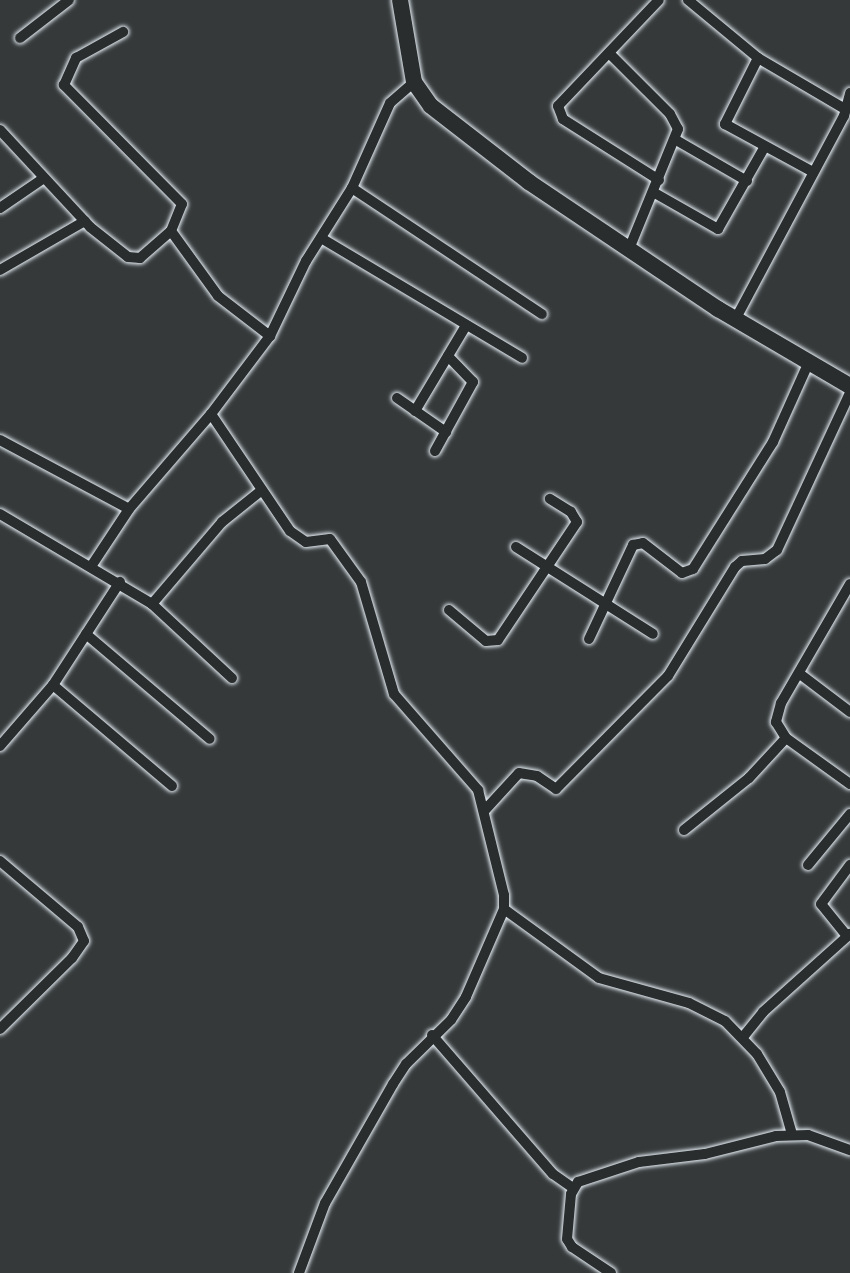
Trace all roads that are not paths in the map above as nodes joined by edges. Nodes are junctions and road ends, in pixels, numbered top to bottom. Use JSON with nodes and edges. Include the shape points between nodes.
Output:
{"nodes":[{"id":1,"x":69,"y":0,"type":"edge"},
{"id":2,"x":81,"y":0,"type":"edge"},
{"id":3,"x":400,"y":0,"type":"edge"},
{"id":4,"x":659,"y":0,"type":"edge"},
{"id":5,"x":688,"y":0,"type":"edge"},
{"id":6,"x":123,"y":32,"type":"dead end"},
{"id":7,"x":20,"y":38,"type":"dead end"},
{"id":8,"x":609,"y":53,"type":"junction"},
{"id":9,"x":758,"y":58,"type":"junction"},
{"id":10,"x":414,"y":82,"type":"junction"},
{"id":11,"x":850,"y":93,"type":"edge"},
{"id":12,"x":845,"y":109,"type":"junction"},
{"id":13,"x":2,"y":136,"type":"edge"},
{"id":14,"x":676,"y":140,"type":"junction"},
{"id":15,"x":764,"y":148,"type":"junction"},
{"id":16,"x":813,"y":172,"type":"junction"},
{"id":17,"x":44,"y":178,"type":"junction"},
{"id":18,"x":659,"y":180,"type":"junction"},
{"id":19,"x":747,"y":181,"type":"junction"},
{"id":20,"x":352,"y":188,"type":"junction"},
{"id":21,"x":653,"y":192,"type":"junction"},
{"id":22,"x":0,"y":208,"type":"edge"},
{"id":23,"x":85,"y":221,"type":"junction"},
{"id":24,"x":171,"y":231,"type":"junction"},
{"id":25,"x":321,"y":238,"type":"junction"},
{"id":26,"x":629,"y":249,"type":"junction"},
{"id":27,"x":0,"y":270,"type":"edge"},
{"id":28,"x":542,"y":314,"type":"dead end"},
{"id":29,"x":734,"y":320,"type":"junction"},
{"id":30,"x":465,"y":327,"type":"junction"},
{"id":31,"x":270,"y":336,"type":"junction"},
{"id":32,"x":448,"y":356,"type":"junction"},
{"id":33,"x":522,"y":358,"type":"dead end"},
{"id":34,"x":809,"y":362,"type":"junction"},
{"id":35,"x":850,"y":386,"type":"edge"},
{"id":36,"x":850,"y":393,"type":"edge"},
{"id":37,"x":397,"y":398,"type":"dead end"},
{"id":38,"x":415,"y":411,"type":"junction"},
{"id":39,"x":211,"y":414,"type":"junction"},
{"id":40,"x":446,"y":432,"type":"junction"},
{"id":41,"x":0,"y":440,"type":"edge"},
{"id":42,"x":435,"y":451,"type":"dead end"},
{"id":43,"x":262,"y":490,"type":"junction"},
{"id":44,"x":550,"y":499,"type":"dead end"},
{"id":45,"x":129,"y":509,"type":"junction"},
{"id":46,"x":0,"y":514,"type":"edge"},
{"id":47,"x":516,"y":547,"type":"dead end"},
{"id":48,"x":92,"y":565,"type":"junction"},
{"id":49,"x":549,"y":567,"type":"junction"},
{"id":50,"x":120,"y":582,"type":"junction"},
{"id":51,"x":850,"y":584,"type":"edge"},
{"id":52,"x":607,"y":601,"type":"junction"},
{"id":53,"x":152,"y":604,"type":"junction"},
{"id":54,"x":449,"y":610,"type":"dead end"},
{"id":55,"x":86,"y":634,"type":"junction"},
{"id":56,"x":653,"y":634,"type":"dead end"},
{"id":57,"x":589,"y":639,"type":"dead end"},
{"id":58,"x":800,"y":674,"type":"junction"},
{"id":59,"x":232,"y":678,"type":"dead end"},
{"id":60,"x":52,"y":685,"type":"junction"},
{"id":61,"x":850,"y":712,"type":"edge"},
{"id":62,"x":786,"y":738,"type":"junction"},
{"id":63,"x":210,"y":739,"type":"dead end"},
{"id":64,"x":0,"y":746,"type":"edge"},
{"id":65,"x":850,"y":785,"type":"edge"},
{"id":66,"x":172,"y":786,"type":"dead end"},
{"id":67,"x":485,"y":810,"type":"junction"},
{"id":68,"x":850,"y":814,"type":"edge"},
{"id":69,"x":684,"y":830,"type":"dead end"},
{"id":70,"x":0,"y":860,"type":"edge"},
{"id":71,"x":808,"y":865,"type":"dead end"},
{"id":72,"x":850,"y":865,"type":"edge"},
{"id":73,"x":504,"y":909,"type":"junction"},
{"id":74,"x":848,"y":935,"type":"edge"},
{"id":75,"x":0,"y":1029,"type":"edge"},
{"id":76,"x":432,"y":1035,"type":"junction"},
{"id":77,"x":743,"y":1037,"type":"junction"},
{"id":78,"x":792,"y":1134,"type":"junction"},
{"id":79,"x":850,"y":1150,"type":"edge"},
{"id":80,"x":573,"y":1188,"type":"junction"},
{"id":81,"x":299,"y":1273,"type":"edge"},
{"id":82,"x":611,"y":1273,"type":"edge"}],
"edges":[{"from":1,"to":2,"type":"street"},
{"from":1,"to":7,"type":"street"},
{"from":3,"to":10,"type":"main road"},
{"from":4,"to":8,"type":"street"},
{"from":5,"to":9,"type":"street"},
{"from":6,"to":24,"type":"street","via":[[76,58],[64,85],[183,204]]},
{"from":8,"to":14,"type":"street","via":[[675,121]]},
{"from":8,"to":18,"type":"street","via":[[562,99],[558,113]]},
{"from":9,"to":12,"type":"street"},
{"from":9,"to":15,"type":"street","via":[[725,124]]},
{"from":10,"to":20,"type":"street","via":[[390,103]]},
{"from":10,"to":26,"type":"main road","via":[[441,114]]},
{"from":11,"to":12,"type":"street"},
{"from":12,"to":16,"type":"street"},
{"from":13,"to":17,"type":"street"},
{"from":14,"to":18,"type":"street"},
{"from":14,"to":19,"type":"street"},
{"from":15,"to":16,"type":"street"},
{"from":15,"to":19,"type":"street"},
{"from":16,"to":29,"type":"street"},
{"from":17,"to":22,"type":"street"},
{"from":17,"to":23,"type":"street"},
{"from":18,"to":21,"type":"street"},
{"from":19,"to":21,"type":"street","via":[[718,229]]},
{"from":20,"to":25,"type":"street"},
{"from":20,"to":28,"type":"street"},
{"from":21,"to":26,"type":"street"},
{"from":23,"to":24,"type":"street","via":[[134,260]]},
{"from":23,"to":27,"type":"street"},
{"from":24,"to":31,"type":"street","via":[[218,296]]},
{"from":25,"to":30,"type":"street"},
{"from":25,"to":31,"type":"street"},
{"from":26,"to":29,"type":"main road"},
{"from":29,"to":34,"type":"main road"},
{"from":30,"to":32,"type":"street"},
{"from":30,"to":33,"type":"street"},
{"from":31,"to":39,"type":"street"},
{"from":32,"to":38,"type":"street"},
{"from":32,"to":40,"type":"street","via":[[473,382]]},
{"from":34,"to":35,"type":"main road"},
{"from":34,"to":52,"type":"street","via":[[773,442],[693,569],[682,573],[637,543]]},
{"from":36,"to":67,"type":"street","via":[[777,550],[765,559],[742,561],[735,567],[668,677],[555,789],[537,776],[519,773]]},
{"from":37,"to":38,"type":"street"},
{"from":38,"to":40,"type":"street"},
{"from":39,"to":43,"type":"street"},
{"from":39,"to":45,"type":"street"},
{"from":40,"to":42,"type":"street"},
{"from":41,"to":45,"type":"street"},
{"from":43,"to":53,"type":"street","via":[[222,522]]},
{"from":43,"to":67,"type":"street","via":[[298,539],[330,539],[337,546],[361,582],[394,694],[464,769]]},
{"from":44,"to":49,"type":"street","via":[[571,512],[577,522]]},
{"from":45,"to":48,"type":"street"},
{"from":46,"to":48,"type":"street"},
{"from":47,"to":49,"type":"street"},
{"from":48,"to":50,"type":"street"},
{"from":49,"to":52,"type":"street"},
{"from":49,"to":54,"type":"street","via":[[504,634],[492,643]]},
{"from":50,"to":53,"type":"street"},
{"from":50,"to":55,"type":"street"},
{"from":51,"to":58,"type":"street"},
{"from":52,"to":56,"type":"street"},
{"from":52,"to":57,"type":"street"},
{"from":53,"to":59,"type":"street"},
{"from":55,"to":60,"type":"street"},
{"from":55,"to":63,"type":"street"},
{"from":58,"to":61,"type":"street"},
{"from":58,"to":62,"type":"street","via":[[776,714],[775,722]]},
{"from":60,"to":64,"type":"street"},
{"from":60,"to":66,"type":"street"},
{"from":62,"to":65,"type":"street"},
{"from":62,"to":69,"type":"street","via":[[749,778]]},
{"from":67,"to":73,"type":"street"},
{"from":68,"to":71,"type":"street"},
{"from":70,"to":75,"type":"street","via":[[78,927],[84,941]]},
{"from":72,"to":74,"type":"street","via":[[821,904]]},
{"from":73,"to":76,"type":"street","via":[[466,997],[451,1020]]},
{"from":73,"to":77,"type":"street","via":[[599,978],[689,1003],[725,1021]]},
{"from":74,"to":77,"type":"street","via":[[763,1012]]},
{"from":76,"to":80,"type":"street","via":[[553,1174]]},
{"from":76,"to":81,"type":"street","via":[[406,1064],[335,1182]]},
{"from":77,"to":78,"type":"street","via":[[780,1092]]},
{"from":78,"to":79,"type":"street","via":[[821,1138]]},
{"from":78,"to":80,"type":"street","via":[[698,1156],[639,1161],[605,1171]]},
{"from":80,"to":82,"type":"street","via":[[569,1243]]}]}
